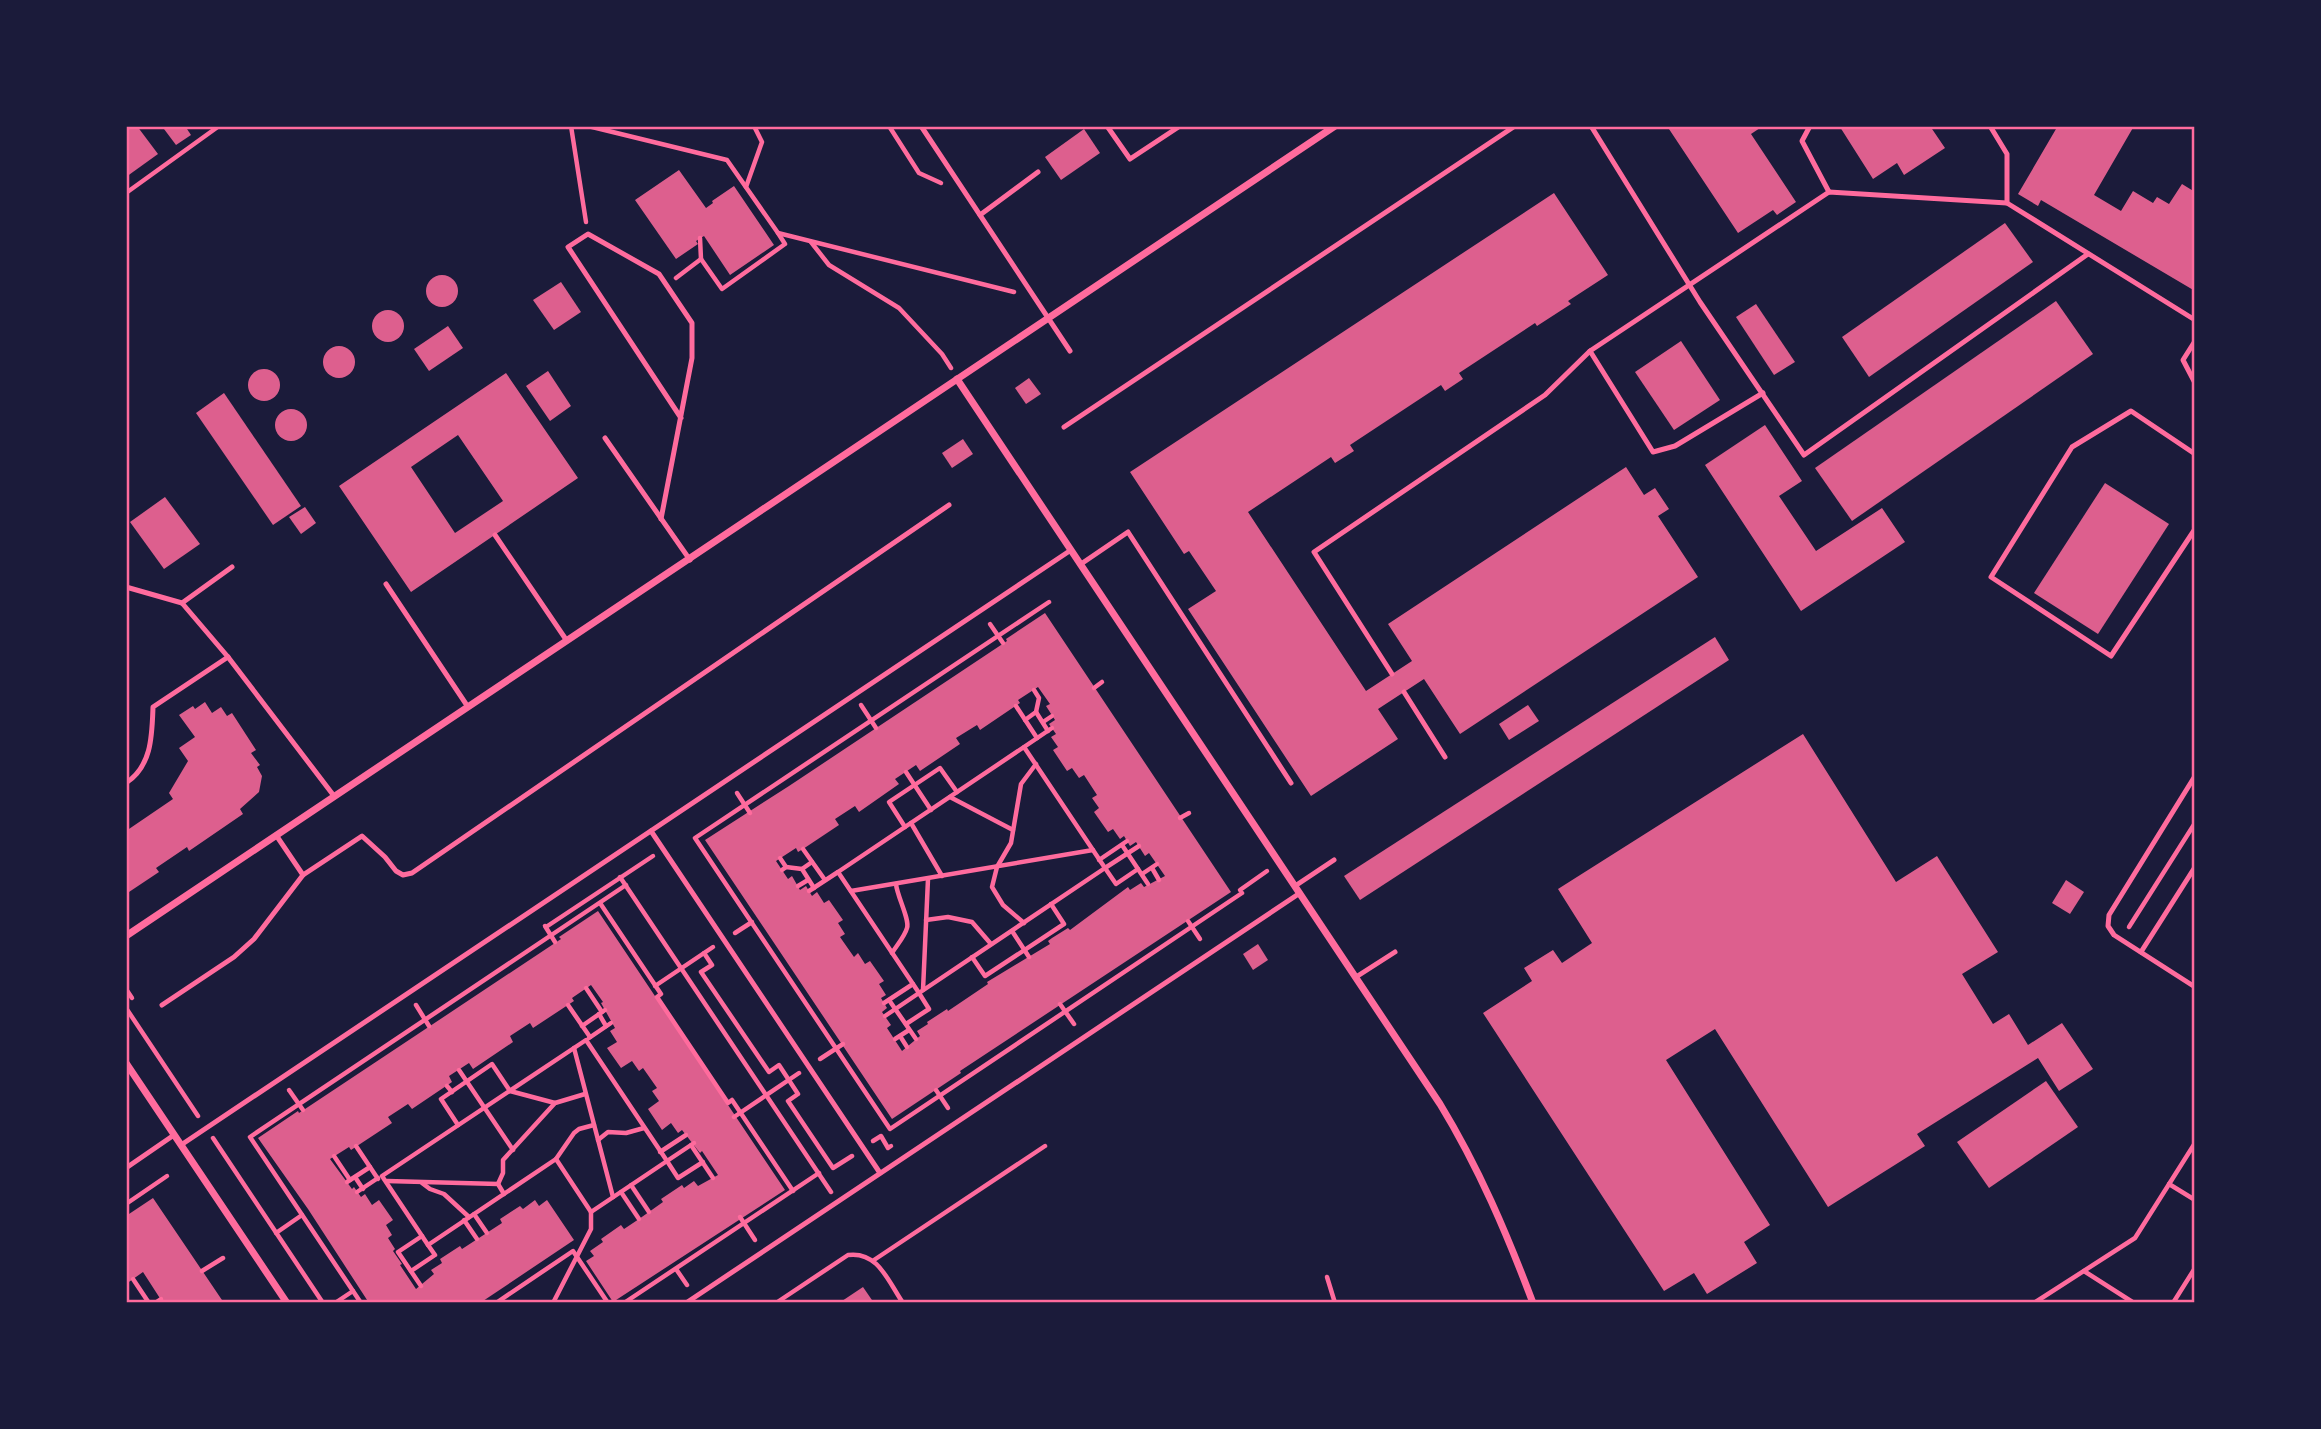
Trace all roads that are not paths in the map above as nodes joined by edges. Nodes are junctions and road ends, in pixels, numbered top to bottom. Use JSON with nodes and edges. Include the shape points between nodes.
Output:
{"nodes":[{"id":1,"x":921,"y":126,"type":"edge"},
{"id":2,"x":1107,"y":126,"type":"edge"},
{"id":3,"x":1180,"y":126,"type":"edge"},
{"id":4,"x":1335,"y":126,"type":"edge"},
{"id":5,"x":1515,"y":126,"type":"edge"},
{"id":6,"x":1591,"y":126,"type":"edge"},
{"id":7,"x":1810,"y":126,"type":"edge"},
{"id":8,"x":1990,"y":126,"type":"edge"},
{"id":9,"x":1038,"y":172,"type":"dead end"},
{"id":10,"x":1829,"y":192,"type":"junction"},
{"id":11,"x":2007,"y":202,"type":"junction"},
{"id":12,"x":980,"y":215,"type":"junction"},
{"id":13,"x":2088,"y":254,"type":"junction"},
{"id":14,"x":1689,"y":284,"type":"junction"},
{"id":15,"x":1049,"y":319,"type":"junction"},
{"id":16,"x":2195,"y":320,"type":"edge"},
{"id":17,"x":2195,"y":341,"type":"edge"},
{"id":18,"x":1070,"y":351,"type":"dead end"},
{"id":19,"x":1590,"y":351,"type":"junction"},
{"id":20,"x":957,"y":379,"type":"junction"},
{"id":21,"x":2195,"y":383,"type":"edge"},
{"id":22,"x":1763,"y":393,"type":"junction"},
{"id":23,"x":681,"y":418,"type":"junction"},
{"id":24,"x":1064,"y":427,"type":"dead end"},
{"id":25,"x":605,"y":438,"type":"dead end"},
{"id":26,"x":2195,"y":454,"type":"edge"},
{"id":27,"x":949,"y":505,"type":"dead end"},
{"id":28,"x":661,"y":519,"type":"junction"},
{"id":29,"x":2195,"y":529,"type":"edge"},
{"id":30,"x":495,"y":535,"type":"dead end"},
{"id":31,"x":1071,"y":550,"type":"junction"},
{"id":32,"x":690,"y":560,"type":"junction"},
{"id":33,"x":1080,"y":564,"type":"junction"},
{"id":34,"x":232,"y":567,"type":"dead end"},
{"id":35,"x":386,"y":584,"type":"dead end"},
{"id":36,"x":126,"y":587,"type":"edge"},
{"id":37,"x":182,"y":603,"type":"junction"},
{"id":38,"x":567,"y":641,"type":"junction"},
{"id":39,"x":228,"y":657,"type":"junction"},
{"id":40,"x":1392,"y":674,"type":"dead end"},
{"id":41,"x":1404,"y":692,"type":"dead end"},
{"id":42,"x":468,"y":708,"type":"junction"},
{"id":43,"x":1445,"y":757,"type":"dead end"},
{"id":44,"x":2195,"y":776,"type":"edge"},
{"id":45,"x":126,"y":783,"type":"edge"},
{"id":46,"x":1291,"y":783,"type":"dead end"},
{"id":47,"x":334,"y":796,"type":"junction"},
{"id":48,"x":650,"y":831,"type":"junction"},
{"id":49,"x":276,"y":835,"type":"junction"},
{"id":50,"x":1334,"y":860,"type":"dead end"},
{"id":51,"x":2195,"y":867,"type":"edge"},
{"id":52,"x":303,"y":875,"type":"junction"},
{"id":53,"x":1298,"y":890,"type":"junction"},
{"id":54,"x":126,"y":936,"type":"edge"},
{"id":55,"x":1395,"y":952,"type":"dead end"},
{"id":56,"x":2141,"y":952,"type":"junction"},
{"id":57,"x":1356,"y":977,"type":"junction"},
{"id":58,"x":2195,"y":987,"type":"edge"},
{"id":59,"x":162,"y":1005,"type":"dead end"},
{"id":60,"x":126,"y":1063,"type":"edge"},
{"id":61,"x":174,"y":1135,"type":"junction"},
{"id":62,"x":181,"y":1145,"type":"junction"},
{"id":63,"x":126,"y":1168,"type":"edge"},
{"id":64,"x":880,"y":1173,"type":"junction"},
{"id":65,"x":287,"y":1303,"type":"edge"},
{"id":66,"x":686,"y":1303,"type":"edge"},
{"id":67,"x":1533,"y":1303,"type":"edge"}],
"edges":[{"from":1,"to":12,"type":"lane"},
{"from":2,"to":3,"type":"lane","via":[[1130,159]]},
{"from":4,"to":15,"type":"street"},
{"from":5,"to":24,"type":"lane"},
{"from":6,"to":14,"type":"lane"},
{"from":7,"to":10,"type":"lane","via":[[1802,141]]},
{"from":8,"to":11,"type":"lane","via":[[2007,154]]},
{"from":9,"to":12,"type":"lane"},
{"from":10,"to":11,"type":"lane"},
{"from":10,"to":14,"type":"lane"},
{"from":11,"to":13,"type":"lane"},
{"from":12,"to":15,"type":"lane"},
{"from":13,"to":16,"type":"lane"},
{"from":13,"to":22,"type":"lane","via":[[1804,455]]},
{"from":14,"to":19,"type":"lane"},
{"from":14,"to":22,"type":"lane"},
{"from":15,"to":18,"type":"lane"},
{"from":15,"to":20,"type":"street"},
{"from":17,"to":21,"type":"lane","via":[[2183,360]]},
{"from":19,"to":22,"type":"lane","via":[[1653,452],[1675,446]]},
{"from":19,"to":40,"type":"lane","via":[[1545,395],[1314,552]]},
{"from":20,"to":31,"type":"street"},
{"from":20,"to":32,"type":"street"},
{"from":23,"to":23,"type":"lane","via":[[692,358],[692,323],[659,274],[588,234],[568,247]]},
{"from":23,"to":28,"type":"lane"},
{"from":25,"to":28,"type":"lane"},
{"from":26,"to":29,"type":"lane","via":[[2131,411],[2119,418],[2072,447],[1991,577],[2111,656]]},
{"from":27,"to":52,"type":"lane","via":[[412,873],[396,871],[362,836]]},
{"from":28,"to":32,"type":"lane"},
{"from":30,"to":38,"type":"lane"},
{"from":31,"to":33,"type":"street"},
{"from":31,"to":48,"type":"lane"},
{"from":32,"to":38,"type":"street"},
{"from":33,"to":46,"type":"lane","via":[[1128,532]]},
{"from":33,"to":53,"type":"street"},
{"from":34,"to":37,"type":"lane"},
{"from":35,"to":42,"type":"lane"},
{"from":36,"to":37,"type":"lane"},
{"from":37,"to":39,"type":"lane"},
{"from":38,"to":42,"type":"street"},
{"from":39,"to":45,"type":"lane","via":[[153,707],[151,751]]},
{"from":39,"to":47,"type":"lane"},
{"from":41,"to":43,"type":"lane"},
{"from":42,"to":47,"type":"street"},
{"from":44,"to":56,"type":"lane","via":[[2109,915],[2108,926],[2114,935]]},
{"from":47,"to":49,"type":"street"},
{"from":48,"to":62,"type":"lane"},
{"from":48,"to":64,"type":"lane"},
{"from":49,"to":52,"type":"lane"},
{"from":49,"to":54,"type":"street"},
{"from":50,"to":53,"type":"lane"},
{"from":51,"to":56,"type":"lane"},
{"from":52,"to":59,"type":"lane","via":[[254,939]]},
{"from":53,"to":57,"type":"street"},
{"from":53,"to":64,"type":"lane"},
{"from":55,"to":57,"type":"lane"},
{"from":56,"to":58,"type":"lane"},
{"from":57,"to":67,"type":"street","via":[[1463,1142],[1506,1230]]},
{"from":60,"to":61,"type":"street"},
{"from":61,"to":62,"type":"street"},
{"from":61,"to":63,"type":"lane"},
{"from":62,"to":65,"type":"street"},
{"from":64,"to":66,"type":"lane"}]}
